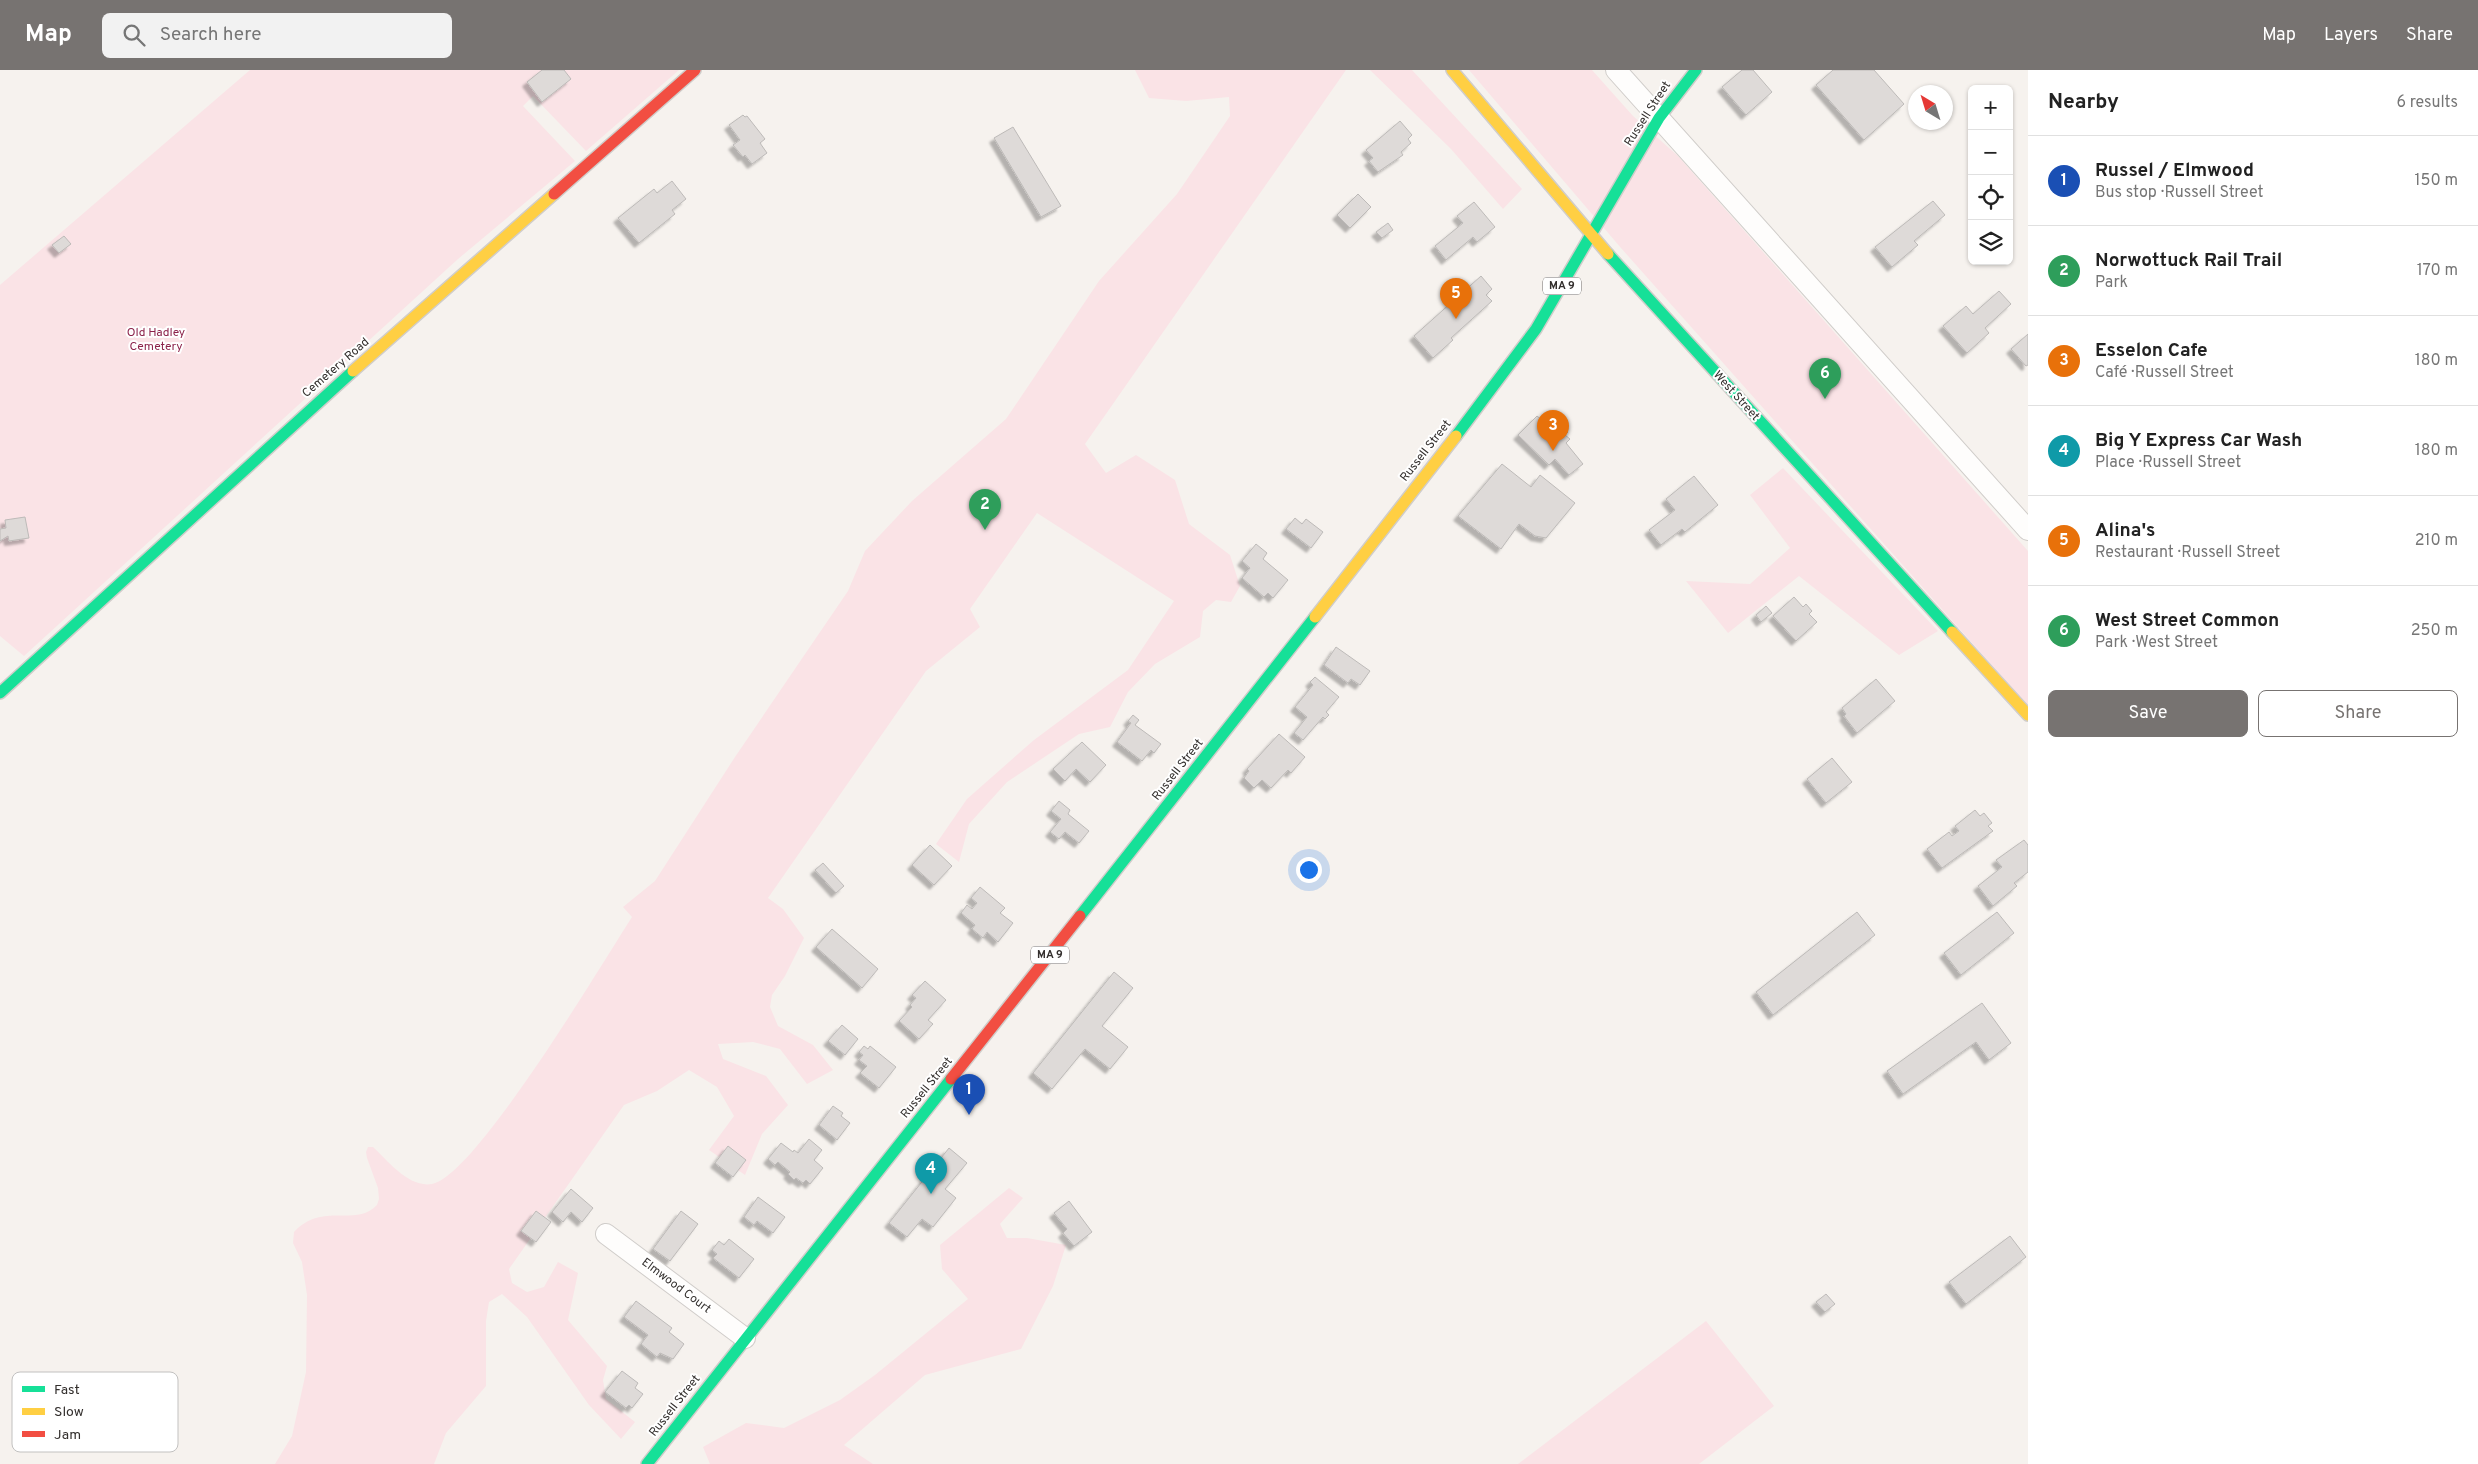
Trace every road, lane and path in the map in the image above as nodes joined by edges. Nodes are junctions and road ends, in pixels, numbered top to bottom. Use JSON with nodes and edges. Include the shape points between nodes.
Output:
{"nodes":[{"id":1,"x":695,"y":70,"type":"edge"},
{"id":2,"x":1452,"y":70,"type":"edge"},
{"id":3,"x":1616,"y":70,"type":"edge"},
{"id":4,"x":1696,"y":70,"type":"edge"},
{"id":5,"x":1659,"y":118,"type":"junction"},
{"id":6,"x":1592,"y":237,"type":"junction"},
{"id":7,"x":2028,"y":530,"type":"edge"},
{"id":8,"x":0,"y":693,"type":"edge"},
{"id":9,"x":2028,"y":715,"type":"edge"},
{"id":10,"x":606,"y":1234,"type":"dead end"},
{"id":11,"x":745,"y":1338,"type":"junction"},
{"id":12,"x":647,"y":1464,"type":"edge"}],
"edges":[{"from":1,"to":8,"type":"main road","name":"Cemetery Road","via":[[294,423]]},
{"from":2,"to":6,"type":"main road","name":"West Street"},
{"from":3,"to":5,"type":"street"},
{"from":4,"to":5,"type":"main road","name":"Russell Street","number":"MA 9"},
{"from":5,"to":6,"type":"main road","name":"Russell Street","number":"MA 9"},
{"from":5,"to":7,"type":"street"},
{"from":6,"to":9,"type":"main road","name":"West Street"},
{"from":6,"to":11,"type":"main road","name":"Russell Street","number":"MA 9","via":[[1536,329],[1450,444],[1052,953]]},
{"from":10,"to":11,"type":"street","name":"Elmwood Court"},
{"from":11,"to":12,"type":"main road","name":"Russell Street","number":"MA 9"}]}
